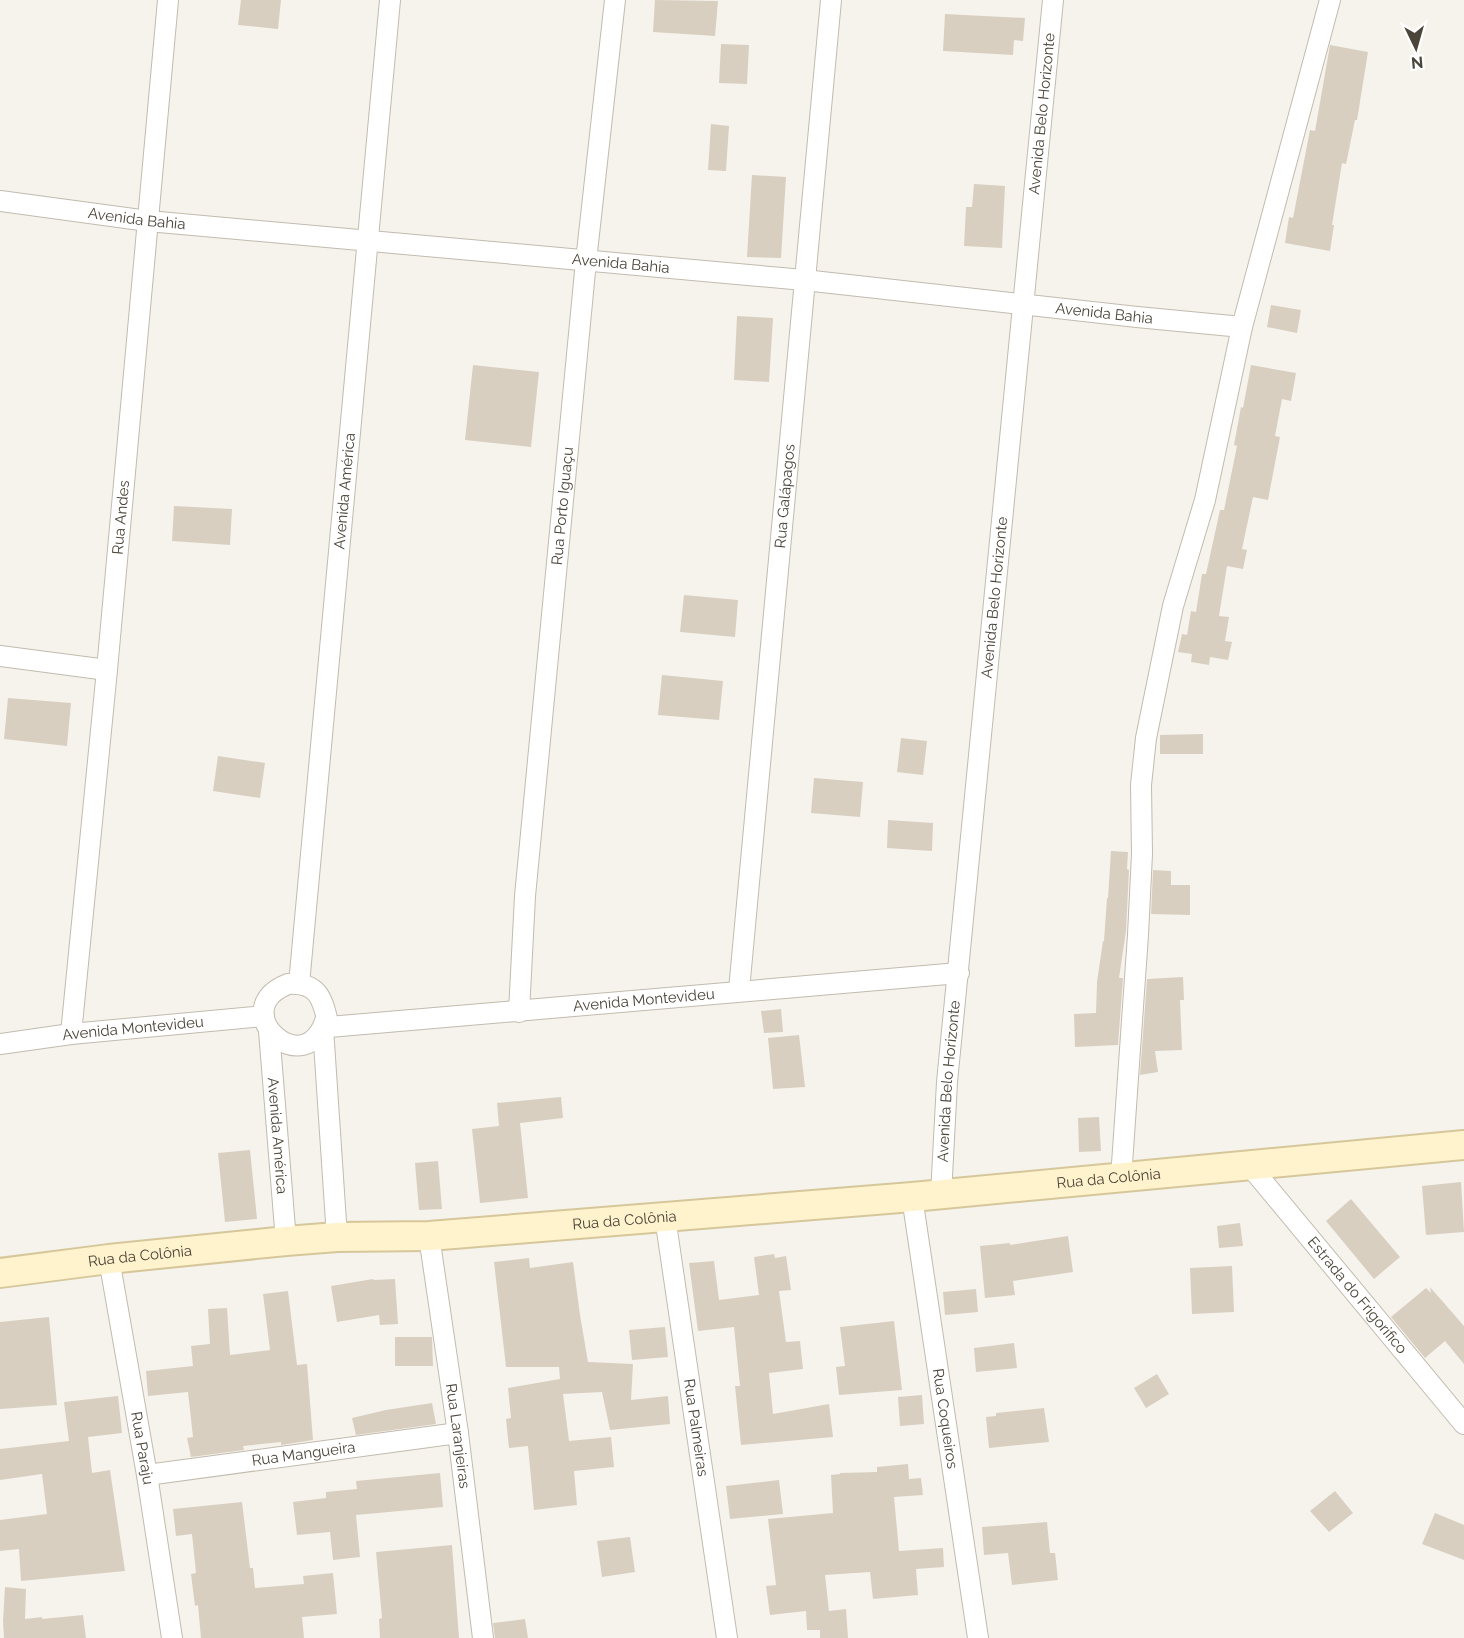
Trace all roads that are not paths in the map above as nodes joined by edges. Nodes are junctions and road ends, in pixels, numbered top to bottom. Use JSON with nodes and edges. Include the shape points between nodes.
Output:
{"nodes":[{"id":1,"x":168,"y":0,"type":"edge"},
{"id":2,"x":390,"y":0,"type":"edge"},
{"id":3,"x":615,"y":0,"type":"edge"},
{"id":4,"x":831,"y":0,"type":"edge"},
{"id":5,"x":1053,"y":0,"type":"edge"},
{"id":6,"x":1330,"y":0,"type":"edge"},
{"id":7,"x":0,"y":201,"type":"edge"},
{"id":8,"x":148,"y":221,"type":"junction"},
{"id":9,"x":367,"y":241,"type":"junction"},
{"id":10,"x":586,"y":261,"type":"junction"},
{"id":11,"x":804,"y":280,"type":"junction"},
{"id":12,"x":1024,"y":304,"type":"junction"},
{"id":13,"x":1242,"y":327,"type":"junction"},
{"id":14,"x":0,"y":656,"type":"edge"},
{"id":15,"x":107,"y":670,"type":"junction"},
{"id":16,"x":959,"y":973,"type":"junction"},
{"id":17,"x":299,"y":984,"type":"junction"},
{"id":18,"x":739,"y":990,"type":"junction"},
{"id":19,"x":519,"y":1012,"type":"junction"},
{"id":20,"x":266,"y":1024,"type":"junction"},
{"id":21,"x":326,"y":1028,"type":"junction"},
{"id":22,"x":70,"y":1034,"type":"junction"},
{"id":23,"x":0,"y":1044,"type":"edge"},
{"id":24,"x":1464,"y":1144,"type":"edge"},
{"id":25,"x":1250,"y":1166,"type":"junction"},
{"id":26,"x":1121,"y":1178,"type":"junction"},
{"id":27,"x":941,"y":1195,"type":"junction"},
{"id":28,"x":912,"y":1197,"type":"junction"},
{"id":29,"x":665,"y":1217,"type":"junction"},
{"id":30,"x":429,"y":1236,"type":"junction"},
{"id":31,"x":337,"y":1237,"type":"junction"},
{"id":32,"x":286,"y":1241,"type":"junction"},
{"id":33,"x":109,"y":1259,"type":"junction"},
{"id":34,"x":0,"y":1273,"type":"edge"},
{"id":35,"x":1464,"y":1424,"type":"edge"},
{"id":36,"x":458,"y":1433,"type":"junction"},
{"id":37,"x":147,"y":1475,"type":"junction"},
{"id":38,"x":172,"y":1638,"type":"edge"},
{"id":39,"x":483,"y":1638,"type":"edge"},
{"id":40,"x":727,"y":1638,"type":"edge"},
{"id":41,"x":978,"y":1638,"type":"edge"}],
"edges":[{"from":1,"to":8,"type":"street","name":"Rua Andes"},
{"from":2,"to":9,"type":"street","name":"Avenida América"},
{"from":3,"to":10,"type":"street","name":"Rua Porto Iguaçu"},
{"from":4,"to":11,"type":"street","name":"Rua Galápagos"},
{"from":5,"to":12,"type":"street","name":"Avenida Belo Horizonte"},
{"from":6,"to":13,"type":"street"},
{"from":7,"to":8,"type":"street","name":"Avenida Bahia"},
{"from":8,"to":9,"type":"street","name":"Avenida Bahia"},
{"from":8,"to":15,"type":"street","name":"Rua Andes"},
{"from":9,"to":10,"type":"street","name":"Avenida Bahia"},
{"from":9,"to":17,"type":"street","name":"Avenida América"},
{"from":10,"to":11,"type":"street","name":"Avenida Bahia"},
{"from":10,"to":19,"type":"street","name":"Rua Porto Iguaçu","via":[[525,896]]},
{"from":11,"to":12,"type":"street","name":"Avenida Bahia"},
{"from":11,"to":18,"type":"street","name":"Rua Galápagos"},
{"from":12,"to":13,"type":"street","name":"Avenida Bahia"},
{"from":12,"to":16,"type":"street","name":"Avenida Belo Horizonte"},
{"from":13,"to":26,"type":"street","via":[[1204,500],[1173,606],[1146,738],[1141,785],[1138,935]]},
{"from":14,"to":15,"type":"street"},
{"from":15,"to":22,"type":"street","name":"Rua Andes"},
{"from":16,"to":18,"type":"street","name":"Avenida Montevideu"},
{"from":16,"to":27,"type":"street","name":"Avenida Belo Horizonte","via":[[947,1082]]},
{"from":17,"to":20,"type":"street","via":[[278,988],[270,996]]},
{"from":17,"to":21,"type":"street","via":[[308,986],[322,999]]},
{"from":18,"to":19,"type":"street","name":"Avenida Montevideu"},
{"from":19,"to":21,"type":"street","name":"Avenida Montevideu"},
{"from":20,"to":21,"type":"street","via":[[276,1039],[297,1045],[308,1043]]},
{"from":20,"to":22,"type":"street","name":"Avenida Montevideu"},
{"from":20,"to":32,"type":"street","name":"Avenida América"},
{"from":21,"to":31,"type":"street"},
{"from":22,"to":23,"type":"street","name":"Avenida Montevideu"},
{"from":24,"to":25,"type":"main road","name":"Rua da Colônia"},
{"from":25,"to":26,"type":"main road","name":"Rua da Colônia"},
{"from":25,"to":35,"type":"street","name":"Estrada do Frigorifico"},
{"from":26,"to":27,"type":"main road","name":"Rua da Colônia"},
{"from":27,"to":28,"type":"main road","name":"Rua da Colônia"},
{"from":28,"to":29,"type":"main road","name":"Rua da Colônia"},
{"from":28,"to":41,"type":"street","name":"Rua Coqueiros"},
{"from":29,"to":30,"type":"main road","name":"Rua da Colônia"},
{"from":29,"to":40,"type":"street","name":"Rua Palmeiras"},
{"from":30,"to":31,"type":"main road","name":"Rua da Colônia"},
{"from":30,"to":36,"type":"street","name":"Rua Laranjeiras"},
{"from":31,"to":32,"type":"main road","name":"Rua da Colônia"},
{"from":32,"to":33,"type":"main road","name":"Rua da Colônia"},
{"from":33,"to":34,"type":"main road","name":"Rua da Colônia"},
{"from":33,"to":37,"type":"street","name":"Rua Paraju"},
{"from":36,"to":37,"type":"street","name":"Rua Mangueira"},
{"from":36,"to":39,"type":"street","name":"Rua Laranjeiras"},
{"from":37,"to":38,"type":"street","name":"Rua Paraju"}]}
